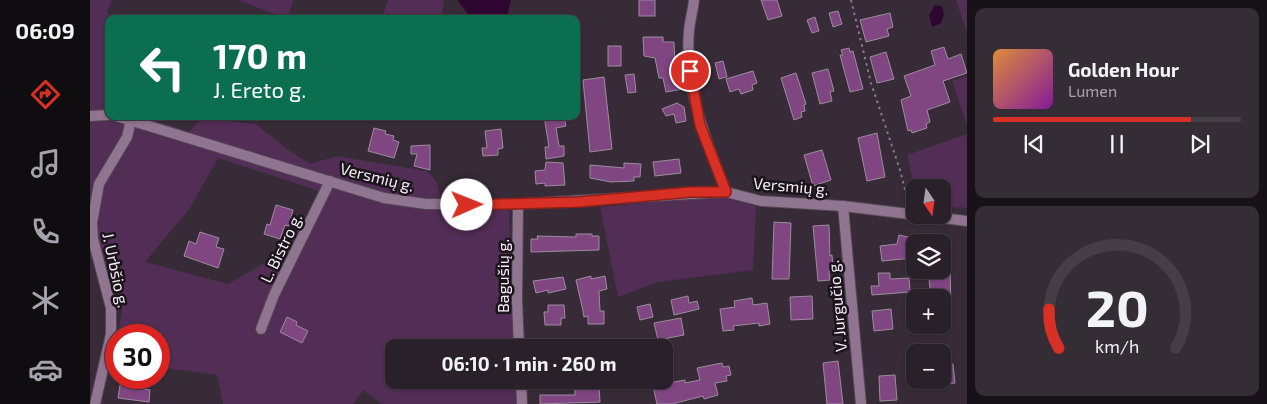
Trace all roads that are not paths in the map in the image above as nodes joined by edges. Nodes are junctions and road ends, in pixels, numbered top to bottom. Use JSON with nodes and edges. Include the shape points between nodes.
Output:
{"nodes":[{"id":1,"x":694,"y":0,"type":"edge"},
{"id":2,"x":105,"y":115,"type":"edge"},
{"id":3,"x":90,"y":116,"type":"edge"},
{"id":4,"x":131,"y":120,"type":"joint"},
{"id":5,"x":330,"y":181,"type":"junction"},
{"id":6,"x":726,"y":192,"type":"junction"},
{"id":7,"x":518,"y":204,"type":"junction"},
{"id":8,"x":844,"y":206,"type":"junction"},
{"id":9,"x":967,"y":221,"type":"edge"},
{"id":10,"x":261,"y":329,"type":"dead end"},
{"id":11,"x":519,"y":339,"type":"edge"},
{"id":12,"x":521,"y":389,"type":"edge"},
{"id":13,"x":95,"y":404,"type":"edge"},
{"id":14,"x":522,"y":404,"type":"edge"},
{"id":15,"x":861,"y":404,"type":"edge"}],
"edges":[{"from":1,"to":6,"type":"street","via":[[688,31],[694,102]]},
{"from":2,"to":3,"type":"street"},
{"from":4,"to":5,"type":"street","name":"Versmių g."},
{"from":4,"to":13,"type":"street","name":"J. Urbšio g.","via":[[128,137],[99,184],[92,223],[111,308],[111,334]]},
{"from":5,"to":7,"type":"street","name":"Versmių g.","via":[[384,198],[426,204]]},
{"from":5,"to":10,"type":"street","name":"L. Bistro g.","via":[[274,295]]},
{"from":6,"to":7,"type":"street","name":"Versmių g."},
{"from":6,"to":8,"type":"street","name":"Versmių g.","via":[[761,201]]},
{"from":7,"to":11,"type":"street","name":"Bagušių g."},
{"from":8,"to":9,"type":"street","name":"Versmių g."},
{"from":8,"to":15,"type":"street","name":"V. Jurgučio g."},
{"from":12,"to":14,"type":"street"}]}
